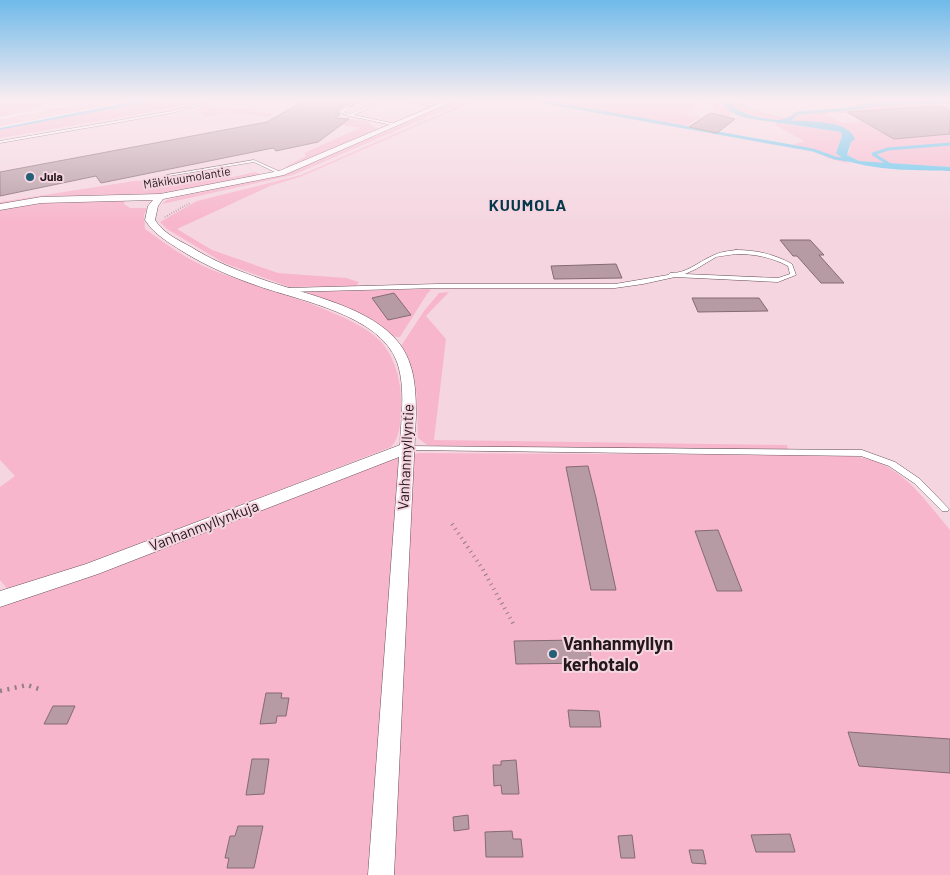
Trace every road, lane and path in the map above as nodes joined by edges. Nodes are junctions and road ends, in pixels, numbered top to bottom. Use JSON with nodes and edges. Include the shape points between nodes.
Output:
{"nodes":[{"id":1,"x":357,"y":141,"type":"edge"},
{"id":2,"x":281,"y":173,"type":"junction"},
{"id":3,"x":169,"y":175,"type":"dead end"},
{"id":4,"x":160,"y":197,"type":"junction"},
{"id":5,"x":192,"y":202,"type":"dead end"},
{"id":6,"x":0,"y":207,"type":"edge"},
{"id":7,"x":152,"y":225,"type":"junction"},
{"id":8,"x":670,"y":275,"type":"junction"},
{"id":9,"x":282,"y":290,"type":"junction"},
{"id":10,"x":407,"y":448,"type":"junction"},
{"id":11,"x":945,"y":509,"type":"dead end"},
{"id":12,"x":452,"y":524,"type":"dead end"},
{"id":13,"x":0,"y":600,"type":"edge"},
{"id":14,"x":514,"y":624,"type":"dead end"},
{"id":15,"x":39,"y":689,"type":"dead end"},
{"id":16,"x":0,"y":691,"type":"edge"},
{"id":17,"x":381,"y":875,"type":"edge"}],
"edges":[{"from":1,"to":2,"type":"street","name":"Mäkikuumolantie"},
{"from":2,"to":3,"type":"lane","via":[[254,161]]},
{"from":2,"to":4,"type":"street","name":"Mäkikuumolantie"},
{"from":4,"to":6,"type":"street","name":"Mäkikuumolantie","via":[[41,200]]},
{"from":4,"to":7,"type":"street","via":[[150,214]]},
{"from":5,"to":7,"type":"path"},
{"from":7,"to":9,"type":"street","name":"Vanhanmyllyntie","via":[[198,256]]},
{"from":8,"to":8,"type":"lane","via":[[690,270],[718,255],[738,253],[773,257],[790,265],[793,275],[778,280]]},
{"from":8,"to":9,"type":"lane","via":[[615,286]]},
{"from":9,"to":10,"type":"street","name":"Vanhanmyllyntie","via":[[357,317],[376,328],[400,352],[408,380]]},
{"from":10,"to":11,"type":"lane","via":[[862,453],[892,464],[917,481]]},
{"from":10,"to":13,"type":"street","name":"Vanhanmyllynkuja","via":[[92,569]]},
{"from":10,"to":17,"type":"street","name":"Vanhanmyllyntie"},
{"from":12,"to":14,"type":"path"},
{"from":15,"to":16,"type":"path","via":[[26,685]]}]}
